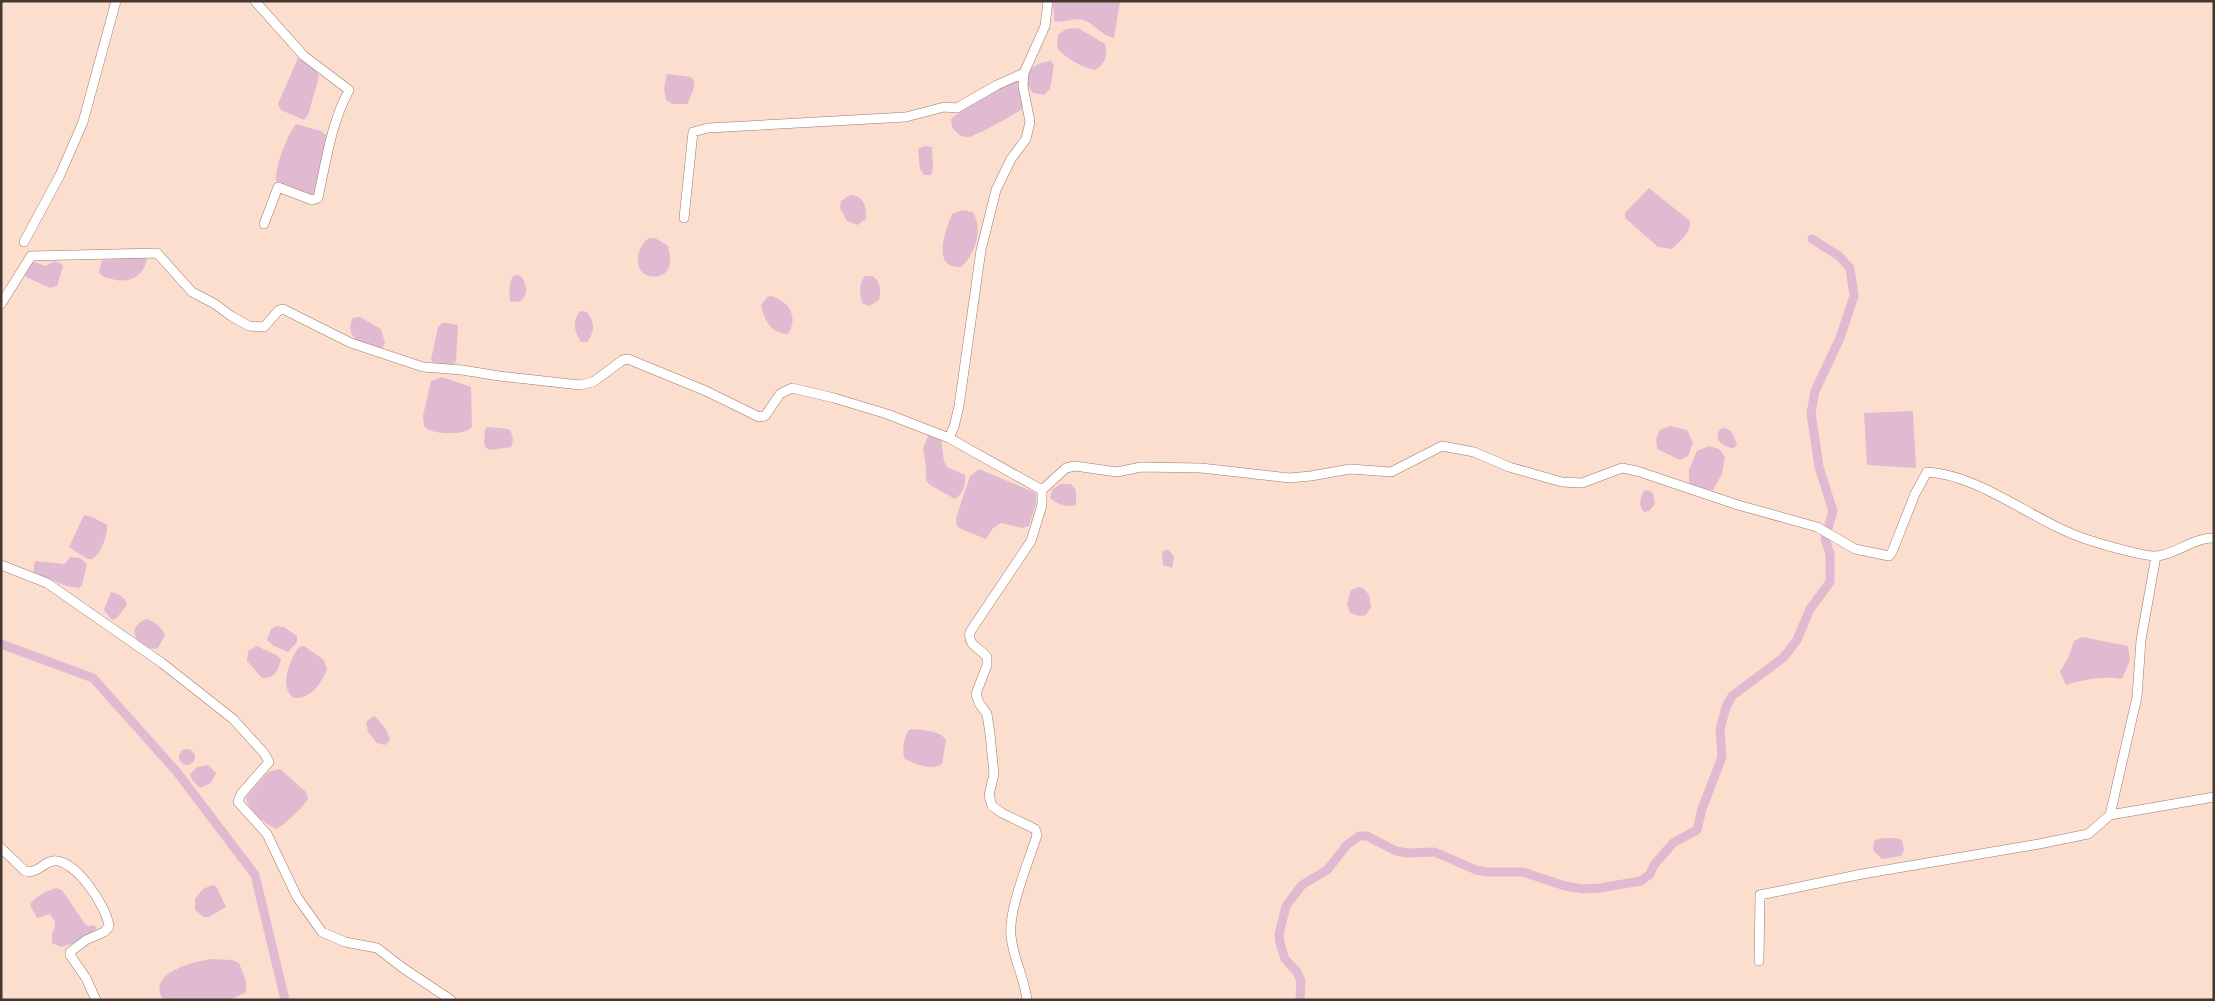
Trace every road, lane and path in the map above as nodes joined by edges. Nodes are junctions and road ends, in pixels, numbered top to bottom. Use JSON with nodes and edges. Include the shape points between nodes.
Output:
{"nodes":[{"id":1,"x":116,"y":1,"type":"edge"},
{"id":2,"x":255,"y":1,"type":"edge"},
{"id":3,"x":1048,"y":1,"type":"edge"},
{"id":4,"x":1024,"y":73,"type":"junction"},
{"id":5,"x":684,"y":218,"type":"dead end"},
{"id":6,"x":264,"y":224,"type":"dead end"},
{"id":7,"x":24,"y":242,"type":"dead end"},
{"id":8,"x":1,"y":304,"type":"edge"},
{"id":9,"x":949,"y":438,"type":"junction"},
{"id":10,"x":1042,"y":490,"type":"junction"},
{"id":11,"x":2214,"y":538,"type":"edge"},
{"id":12,"x":2156,"y":556,"type":"junction"},
{"id":13,"x":1,"y":565,"type":"edge"},
{"id":14,"x":2214,"y":798,"type":"edge"},
{"id":15,"x":2110,"y":815,"type":"junction"},
{"id":16,"x":1,"y":848,"type":"edge"},
{"id":17,"x":1758,"y":961,"type":"dead end"},
{"id":18,"x":96,"y":1000,"type":"edge"},
{"id":19,"x":451,"y":1000,"type":"edge"},
{"id":20,"x":1027,"y":1000,"type":"edge"}],
"edges":[{"from":1,"to":7,"type":"street","via":[[83,122],[60,175]]},
{"from":2,"to":6,"type":"street","via":[[304,56],[349,90],[331,134],[318,198],[312,200],[278,187]]},
{"from":3,"to":4,"type":"street","via":[[1046,26]]},
{"from":4,"to":5,"type":"street","via":[[957,108],[944,107],[906,117],[708,128],[693,132]]},
{"from":4,"to":9,"type":"street","via":[[1023,86],[1030,122],[1026,139],[996,190],[981,250],[959,406]]},
{"from":8,"to":9,"type":"street","via":[[31,256],[156,252],[192,292],[249,326],[264,327],[279,310],[283,310],[351,343],[423,368],[580,385],[593,382],[628,359],[759,417],[765,416],[780,394],[792,388],[887,414]]},
{"from":9,"to":10,"type":"street"},
{"from":10,"to":12,"type":"street","via":[[1066,468],[1075,466],[1117,472],[1174,466],[1289,478],[1350,469],[1391,472],[1442,446],[1474,452],[1509,467],[1562,482],[1582,483],[1622,468],[1637,471],[1817,528],[1855,549],[1889,556],[1927,472],[1943,473],[1979,486],[2042,521],[2092,541]]},
{"from":10,"to":20,"type":"street","via":[[1042,505],[1031,541],[969,637],[987,657],[976,694],[987,714],[990,734],[994,774],[989,796],[992,806],[1035,829],[1037,835],[1012,913],[1010,935],[1024,977]]},
{"from":11,"to":12,"type":"street"},
{"from":12,"to":15,"type":"street","via":[[2141,640],[2137,697]]},
{"from":13,"to":19,"type":"street","via":[[47,583],[162,663],[234,719],[270,762],[241,794],[238,802],[267,834],[297,897],[314,923],[330,937],[377,948]]},
{"from":14,"to":15,"type":"street"},
{"from":15,"to":17,"type":"street","via":[[2088,834],[1760,895]]},
{"from":16,"to":18,"type":"street","via":[[25,871],[37,871],[46,864],[60,862],[75,871],[92,889],[108,917],[109,927],[86,940],[70,955]]}]}
